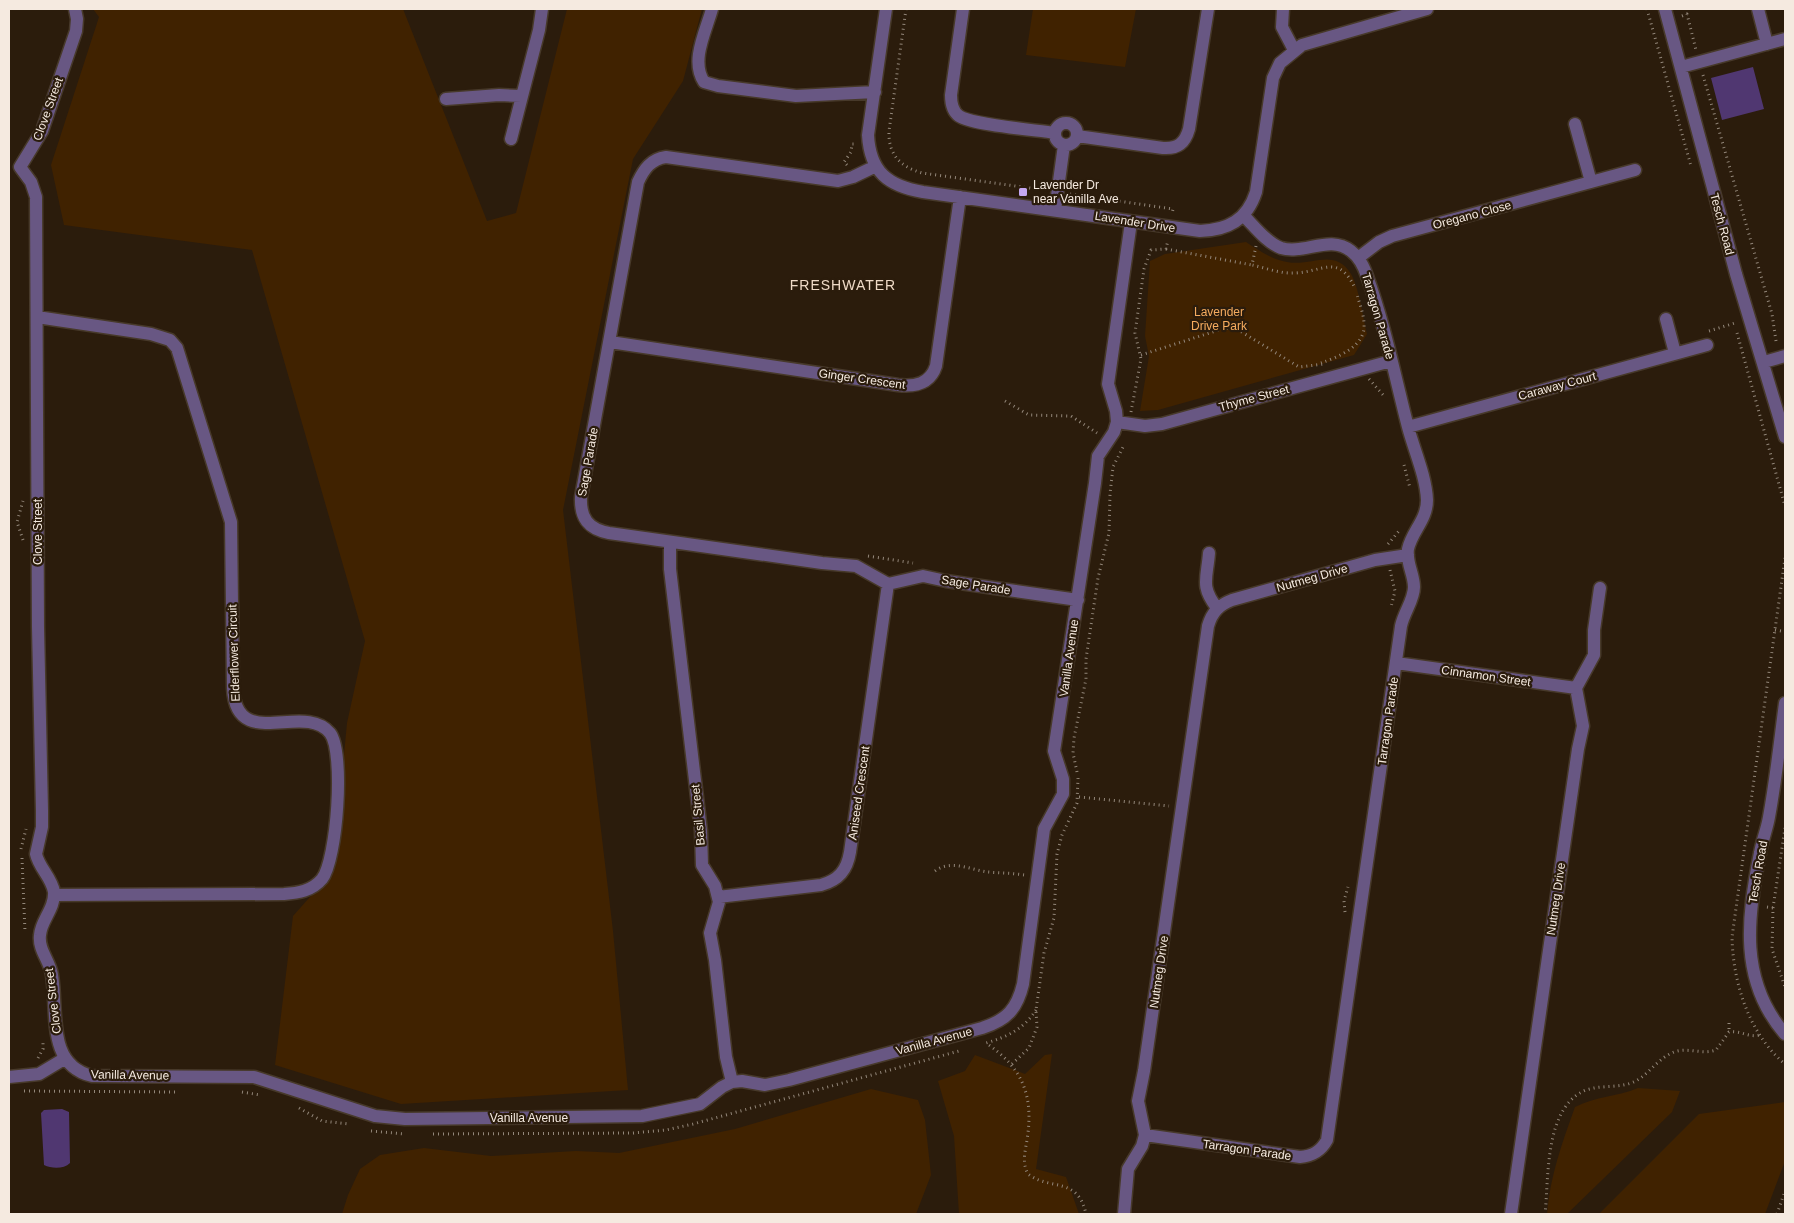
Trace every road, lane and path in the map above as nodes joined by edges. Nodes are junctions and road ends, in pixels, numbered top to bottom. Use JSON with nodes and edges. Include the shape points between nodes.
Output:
{"nodes":[{"id":1,"x":75,"y":9,"type":"edge"},
{"id":2,"x":542,"y":9,"type":"edge"},
{"id":3,"x":712,"y":9,"type":"edge"},
{"id":4,"x":886,"y":9,"type":"edge"},
{"id":5,"x":906,"y":9,"type":"edge"},
{"id":6,"x":963,"y":9,"type":"edge"},
{"id":7,"x":1208,"y":9,"type":"edge"},
{"id":8,"x":1283,"y":9,"type":"edge"},
{"id":9,"x":1427,"y":9,"type":"edge"},
{"id":10,"x":1665,"y":9,"type":"edge"},
{"id":11,"x":1686,"y":9,"type":"edge"},
{"id":12,"x":1758,"y":9,"type":"edge"},
{"id":13,"x":1785,"y":39,"type":"edge"},
{"id":14,"x":1767,"y":44,"type":"junction"},
{"id":15,"x":1294,"y":50,"type":"junction"},
{"id":16,"x":1697,"y":51,"type":"dead end"},
{"id":17,"x":1681,"y":67,"type":"junction"},
{"id":18,"x":1702,"y":72,"type":"dead end"},
{"id":19,"x":875,"y":92,"type":"junction"},
{"id":20,"x":521,"y":96,"type":"junction"},
{"id":21,"x":446,"y":99,"type":"dead end"},
{"id":22,"x":1575,"y":124,"type":"dead end"},
{"id":23,"x":1055,"y":133,"type":"junction"},
{"id":24,"x":1077,"y":136,"type":"junction"},
{"id":25,"x":511,"y":139,"type":"dead end"},
{"id":26,"x":889,"y":142,"type":"junction"},
{"id":27,"x":883,"y":143,"type":"dead end"},
{"id":28,"x":856,"y":144,"type":"dead end"},
{"id":29,"x":1064,"y":145,"type":"junction"},
{"id":30,"x":14,"y":165,"type":"edge"},
{"id":31,"x":848,"y":166,"type":"dead end"},
{"id":32,"x":876,"y":166,"type":"junction"},
{"id":33,"x":1635,"y":170,"type":"dead end"},
{"id":34,"x":1592,"y":182,"type":"junction"},
{"id":35,"x":1048,"y":191,"type":"dead end"},
{"id":36,"x":1069,"y":194,"type":"dead end"},
{"id":37,"x":960,"y":197,"type":"junction"},
{"id":38,"x":1055,"y":210,"type":"junction"},
{"id":39,"x":1172,"y":216,"type":"dead end"},
{"id":40,"x":1244,"y":216,"type":"junction"},
{"id":41,"x":1131,"y":222,"type":"junction"},
{"id":42,"x":1168,"y":239,"type":"dead end"},
{"id":43,"x":1256,"y":245,"type":"dead end"},
{"id":44,"x":1166,"y":249,"type":"junction"},
{"id":45,"x":1358,"y":258,"type":"junction"},
{"id":46,"x":1252,"y":265,"type":"junction"},
{"id":47,"x":37,"y":317,"type":"junction"},
{"id":48,"x":1666,"y":319,"type":"dead end"},
{"id":49,"x":1735,"y":323,"type":"dead end"},
{"id":50,"x":1714,"y":329,"type":"dead end"},
{"id":51,"x":1776,"y":341,"type":"dead end"},
{"id":52,"x":610,"y":342,"type":"junction"},
{"id":53,"x":1707,"y":345,"type":"dead end"},
{"id":54,"x":1675,"y":353,"type":"junction"},
{"id":55,"x":1141,"y":355,"type":"junction"},
{"id":56,"x":1785,"y":356,"type":"edge"},
{"id":57,"x":1391,"y":361,"type":"junction"},
{"id":58,"x":1764,"y":362,"type":"junction"},
{"id":59,"x":1321,"y":364,"type":"junction"},
{"id":60,"x":1331,"y":365,"type":"dead end"},
{"id":61,"x":1368,"y":377,"type":"dead end"},
{"id":62,"x":1005,"y":401,"type":"dead end"},
{"id":63,"x":1387,"y":402,"type":"dead end"},
{"id":64,"x":1131,"y":413,"type":"dead end"},
{"id":65,"x":1117,"y":422,"type":"junction"},
{"id":66,"x":1408,"y":427,"type":"junction"},
{"id":67,"x":1098,"y":434,"type":"dead end"},
{"id":68,"x":1785,"y":437,"type":"edge"},
{"id":69,"x":1126,"y":440,"type":"dead end"},
{"id":70,"x":1402,"y":459,"type":"dead end"},
{"id":71,"x":1410,"y":492,"type":"dead end"},
{"id":72,"x":1403,"y":525,"type":"dead end"},
{"id":73,"x":670,"y":542,"type":"junction"},
{"id":74,"x":1388,"y":544,"type":"dead end"},
{"id":75,"x":1208,"y":553,"type":"dead end"},
{"id":76,"x":1408,"y":555,"type":"junction"},
{"id":77,"x":866,"y":556,"type":"dead end"},
{"id":78,"x":923,"y":564,"type":"dead end"},
{"id":79,"x":1389,"y":567,"type":"dead end"},
{"id":80,"x":888,"y":584,"type":"junction"},
{"id":81,"x":1600,"y":588,"type":"dead end"},
{"id":82,"x":1078,"y":600,"type":"junction"},
{"id":83,"x":1218,"y":608,"type":"junction"},
{"id":84,"x":1390,"y":613,"type":"dead end"},
{"id":85,"x":1775,"y":630,"type":"dead end"},
{"id":86,"x":1781,"y":631,"type":"dead end"},
{"id":87,"x":1396,"y":663,"type":"junction"},
{"id":88,"x":1576,"y":688,"type":"junction"},
{"id":89,"x":1785,"y":703,"type":"edge"},
{"id":90,"x":1078,"y":796,"type":"junction"},
{"id":91,"x":1170,"y":803,"type":"dead end"},
{"id":92,"x":1785,"y":828,"type":"edge"},
{"id":93,"x":935,"y":871,"type":"dead end"},
{"id":94,"x":1027,"y":875,"type":"dead end"},
{"id":95,"x":1351,"y":882,"type":"dead end"},
{"id":96,"x":54,"y":894,"type":"junction"},
{"id":97,"x":718,"y":897,"type":"junction"},
{"id":98,"x":1767,"y":907,"type":"dead end"},
{"id":99,"x":1773,"y":908,"type":"junction"},
{"id":100,"x":1346,"y":918,"type":"dead end"},
{"id":101,"x":1785,"y":987,"type":"edge"},
{"id":102,"x":1036,"y":1010,"type":"junction"},
{"id":103,"x":1728,"y":1023,"type":"dead end"},
{"id":104,"x":1729,"y":1032,"type":"junction"},
{"id":105,"x":1785,"y":1034,"type":"edge"},
{"id":106,"x":1760,"y":1036,"type":"dead end"},
{"id":107,"x":64,"y":1059,"type":"junction"},
{"id":108,"x":1012,"y":1064,"type":"junction"},
{"id":109,"x":9,"y":1077,"type":"edge"},
{"id":110,"x":732,"y":1082,"type":"junction"},
{"id":111,"x":1145,"y":1135,"type":"junction"},
{"id":112,"x":1785,"y":1191,"type":"edge"},
{"id":113,"x":1086,"y":1214,"type":"edge"},
{"id":114,"x":1124,"y":1214,"type":"edge"},
{"id":115,"x":1511,"y":1214,"type":"edge"},
{"id":116,"x":1545,"y":1214,"type":"edge"},
{"id":117,"x":1777,"y":1214,"type":"edge"}],
"edges":[{"from":1,"to":30,"type":"street","name":"Clove Street","via":[[76,31],[42,131]]},
{"from":2,"to":20,"type":"street"},
{"from":3,"to":19,"type":"street","via":[[698,63],[702,78],[709,84],[796,96]]},
{"from":4,"to":19,"type":"street","name":"Lavender Drive"},
{"from":5,"to":26,"type":"path"},
{"from":6,"to":23,"type":"street","via":[[951,95],[956,114],[970,120]]},
{"from":7,"to":24,"type":"street","via":[[1188,129],[1182,144],[1163,148]]},
{"from":8,"to":15,"type":"street","via":[[1282,27]]},
{"from":9,"to":15,"type":"street","via":[[1322,38]]},
{"from":10,"to":17,"type":"street","name":"Tesch Road"},
{"from":11,"to":16,"type":"path","via":[[1684,15]]},
{"from":12,"to":14,"type":"street"},
{"from":13,"to":14,"type":"street"},
{"from":14,"to":17,"type":"street"},
{"from":15,"to":40,"type":"street","via":[[1280,63],[1273,78],[1256,192]]},
{"from":17,"to":58,"type":"street","name":"Tesch Road","via":[[1734,265]]},
{"from":18,"to":51,"type":"path","via":[[1769,305]]},
{"from":19,"to":32,"type":"street","name":"Lavender Drive","via":[[868,135]]},
{"from":20,"to":21,"type":"street"},
{"from":20,"to":25,"type":"street"},
{"from":22,"to":34,"type":"street"},
{"from":23,"to":24,"type":"street","via":[[1061,124],[1068,123],[1074,126]]},
{"from":23,"to":29,"type":"street","via":[[1056,140]]},
{"from":24,"to":29,"type":"street","via":[[1074,142]]},
{"from":26,"to":27,"type":"path"},
{"from":26,"to":35,"type":"path","via":[[895,158],[915,171]]},
{"from":28,"to":31,"type":"path","via":[[852,144],[844,162]]},
{"from":29,"to":38,"type":"street"},
{"from":30,"to":47,"type":"street","name":"Clove Street","via":[[31,182],[36,197]]},
{"from":32,"to":37,"type":"street","name":"Lavender Drive","via":[[885,178],[899,187]]},
{"from":32,"to":52,"type":"street","name":"Sage Parade","via":[[853,178],[838,181],[672,158],[661,158],[651,163],[638,182]]},
{"from":33,"to":34,"type":"street","name":"Oregano Close"},
{"from":34,"to":45,"type":"street","name":"Oregano Close","via":[[1392,236]]},
{"from":36,"to":39,"type":"path","via":[[1173,209]]},
{"from":37,"to":38,"type":"street","name":"Lavender Drive"},
{"from":37,"to":52,"type":"street","name":"Ginger Crescent","via":[[936,366],[932,376],[917,386]]},
{"from":38,"to":41,"type":"street","name":"Lavender Drive"},
{"from":40,"to":41,"type":"street","name":"Lavender Drive","via":[[1230,226],[1206,231]]},
{"from":40,"to":45,"type":"street","name":"Tarragon Parade","via":[[1280,247],[1297,250],[1337,245],[1345,247]]},
{"from":41,"to":65,"type":"street","via":[[1108,384]]},
{"from":42,"to":44,"type":"path"},
{"from":43,"to":46,"type":"path"},
{"from":44,"to":46,"type":"path"},
{"from":44,"to":55,"type":"path","via":[[1154,248],[1146,257],[1135,334]]},
{"from":45,"to":57,"type":"street","name":"Tarragon Parade","via":[[1371,288]]},
{"from":46,"to":59,"type":"path","via":[[1294,273],[1324,266],[1336,267],[1349,276],[1358,289],[1363,331],[1348,352]]},
{"from":47,"to":96,"type":"street","name":"Clove Street","via":[[42,827],[36,854]]},
{"from":47,"to":96,"type":"street","name":"Elderflower Circuit","via":[[151,334],[170,340],[177,348],[231,522],[235,706],[252,721],[310,722],[323,727],[335,743],[337,764],[337,822],[332,851],[324,875],[310,889],[284,894]]},
{"from":48,"to":54,"type":"street"},
{"from":49,"to":50,"type":"path"},
{"from":52,"to":73,"type":"street","name":"Sage Parade","via":[[581,497],[582,512],[589,526],[601,532]]},
{"from":53,"to":54,"type":"street","name":"Caraway Court"},
{"from":54,"to":66,"type":"street","name":"Caraway Court"},
{"from":55,"to":59,"type":"path","via":[[1224,328],[1240,332],[1299,367]]},
{"from":55,"to":64,"type":"path"},
{"from":56,"to":58,"type":"street"},
{"from":57,"to":65,"type":"street","name":"Thyme Street","via":[[1162,424],[1145,426]]},
{"from":57,"to":66,"type":"street","name":"Tarragon Parade"},
{"from":58,"to":68,"type":"street","name":"Tesch Road"},
{"from":59,"to":60,"type":"path"},
{"from":61,"to":63,"type":"path","via":[[1382,391]]},
{"from":62,"to":67,"type":"path","via":[[1029,415],[1072,416]]},
{"from":65,"to":82,"type":"street","name":"Vanilla Avenue","via":[[1096,461]]},
{"from":66,"to":76,"type":"street","name":"Tarragon Parade","via":[[1427,502]]},
{"from":69,"to":90,"type":"path","via":[[1114,467],[1109,533],[1098,578],[1086,679],[1074,738]]},
{"from":70,"to":71,"type":"path"},
{"from":72,"to":74,"type":"path"},
{"from":73,"to":80,"type":"street","name":"Sage Parade","via":[[856,566]]},
{"from":73,"to":97,"type":"street","name":"Basil Street","via":[[670,569],[701,831],[701,859]]},
{"from":75,"to":83,"type":"street","via":[[1205,585],[1207,594]]},
{"from":76,"to":83,"type":"street","name":"Nutmeg Drive","via":[[1375,560],[1232,600]]},
{"from":76,"to":87,"type":"street","name":"Tarragon Parade","via":[[1414,588],[1403,618]]},
{"from":77,"to":78,"type":"path"},
{"from":79,"to":84,"type":"path","via":[[1395,591]]},
{"from":80,"to":82,"type":"street","name":"Sage Parade","via":[[927,576]]},
{"from":80,"to":97,"type":"street","name":"Aniseed Crescent","via":[[847,867],[838,878],[821,885]]},
{"from":81,"to":88,"type":"street","via":[[1594,655]]},
{"from":82,"to":110,"type":"street","name":"Vanilla Avenue","via":[[1054,751],[1063,794],[1044,829],[1023,984],[1015,1008],[988,1026],[789,1080],[765,1085]]},
{"from":83,"to":111,"type":"street","name":"Nutmeg Drive","via":[[1208,626],[1138,1101]]},
{"from":85,"to":86,"type":"path"},
{"from":87,"to":88,"type":"street","name":"Cinnamon Street"},
{"from":87,"to":111,"type":"street","name":"Tarragon Parade","via":[[1325,1143],[1315,1153],[1300,1157]]},
{"from":88,"to":115,"type":"street","name":"Nutmeg Drive","via":[[1583,726]]},
{"from":89,"to":105,"type":"street","name":"Tesch Road","via":[[1748,941],[1750,962],[1760,993]]},
{"from":90,"to":91,"type":"path","via":[[1169,807]]},
{"from":90,"to":102,"type":"path","via":[[1059,843],[1054,918],[1044,953]]},
{"from":92,"to":99,"type":"path"},
{"from":93,"to":94,"type":"path","via":[[942,866],[955,866]]},
{"from":95,"to":100,"type":"path","via":[[1344,901]]},
{"from":96,"to":107,"type":"street","name":"Clove Street","via":[[51,910],[41,930],[40,944],[52,972],[58,1044]]},
{"from":97,"to":110,"type":"street","via":[[710,933]]},
{"from":98,"to":99,"type":"path"},
{"from":99,"to":101,"type":"path","via":[[1772,950]]},
{"from":102,"to":108,"type":"path","via":[[1035,1035],[1029,1048]]},
{"from":102,"to":108,"type":"path","via":[[1019,1029],[986,1043]]},
{"from":103,"to":104,"type":"path"},
{"from":104,"to":106,"type":"path"},
{"from":104,"to":116,"type":"path","via":[[1716,1050],[1674,1052],[1656,1062],[1642,1078],[1632,1083],[1592,1088],[1575,1096],[1561,1112],[1554,1138],[1546,1176]]},
{"from":107,"to":109,"type":"street","via":[[39,1074]]},
{"from":107,"to":110,"type":"street","name":"Vanilla Avenue","via":[[77,1070],[92,1076],[254,1077],[375,1116],[397,1118],[642,1116],[706,1101]]},
{"from":108,"to":113,"type":"path","via":[[1029,1100],[1026,1170],[1032,1177],[1070,1189],[1080,1198]]},
{"from":111,"to":114,"type":"street","via":[[1128,1169]]},
{"from":112,"to":117,"type":"path"}]}
